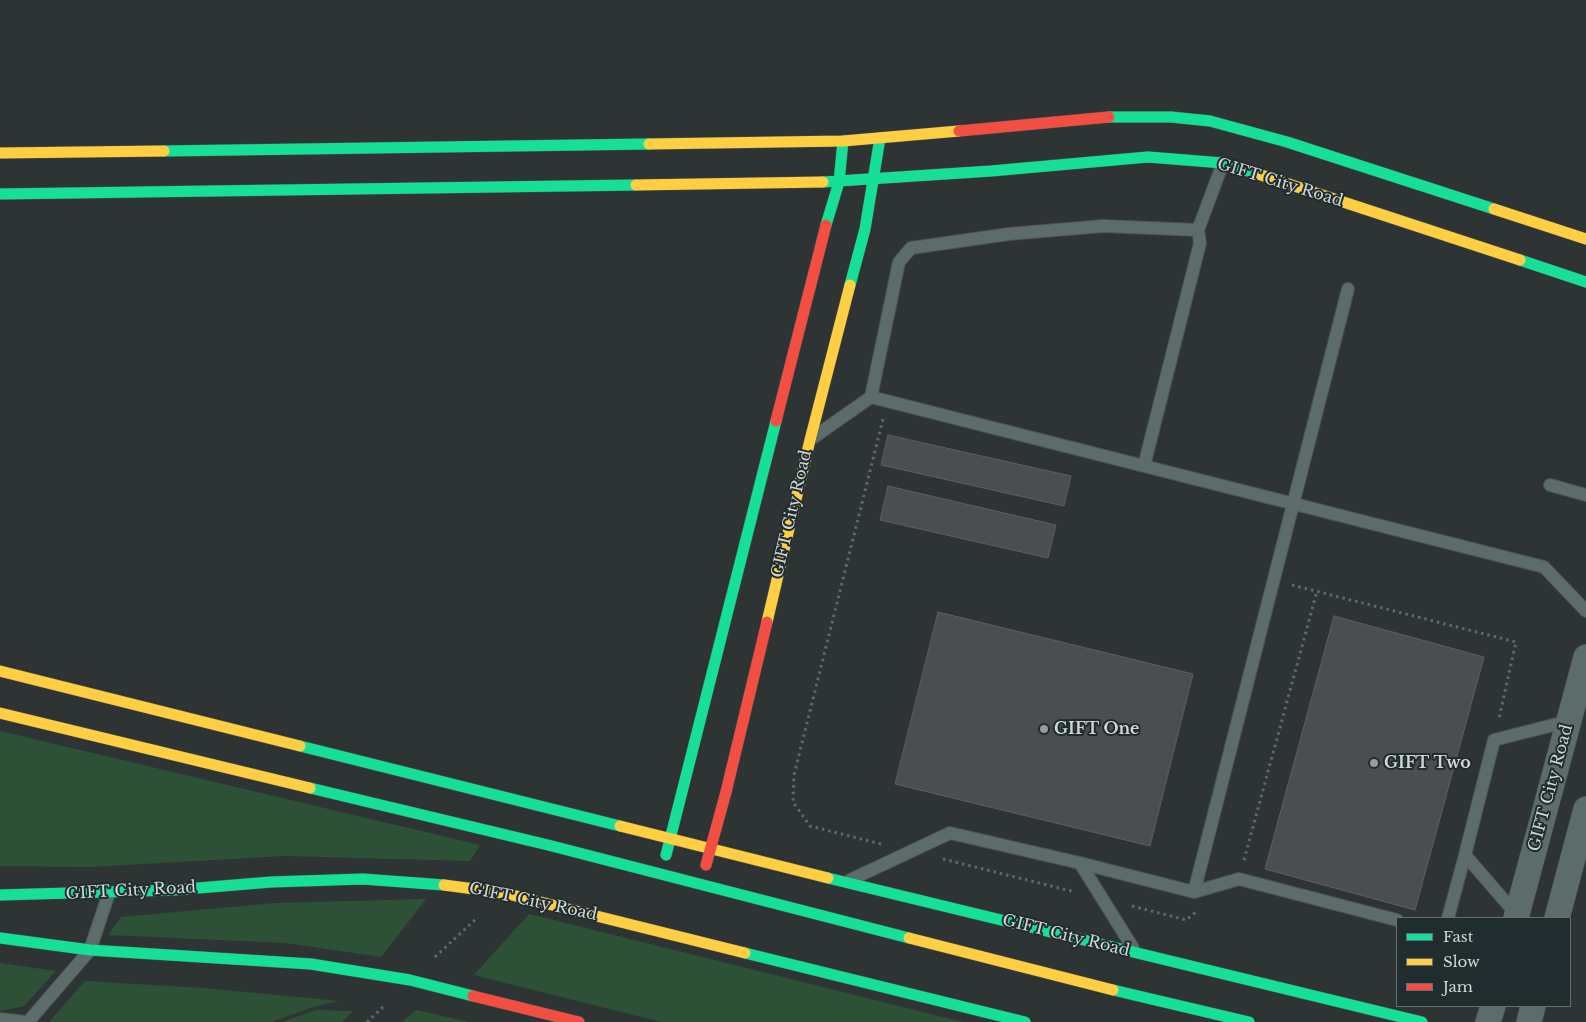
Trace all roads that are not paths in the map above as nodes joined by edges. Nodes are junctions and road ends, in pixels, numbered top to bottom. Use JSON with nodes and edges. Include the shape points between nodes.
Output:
{"nodes":[{"id":1,"x":880,"y":138,"type":"junction"},
{"id":2,"x":843,"y":141,"type":"junction"},
{"id":3,"x":0,"y":154,"type":"edge"},
{"id":4,"x":1223,"y":164,"type":"junction"},
{"id":5,"x":873,"y":180,"type":"junction"},
{"id":6,"x":839,"y":182,"type":"junction"},
{"id":7,"x":0,"y":194,"type":"edge"},
{"id":8,"x":1198,"y":230,"type":"junction"},
{"id":9,"x":1586,"y":239,"type":"edge"},
{"id":10,"x":1586,"y":282,"type":"edge"},
{"id":11,"x":1348,"y":289,"type":"dead end"},
{"id":12,"x":871,"y":397,"type":"junction"},
{"id":13,"x":810,"y":440,"type":"junction"},
{"id":14,"x":1144,"y":466,"type":"junction"},
{"id":15,"x":1550,"y":485,"type":"dead end"},
{"id":16,"x":1586,"y":495,"type":"edge"},
{"id":17,"x":1293,"y":504,"type":"junction"},
{"id":18,"x":1586,"y":611,"type":"edge"},
{"id":19,"x":1586,"y":657,"type":"edge"},
{"id":20,"x":0,"y":671,"type":"edge"},
{"id":21,"x":0,"y":713,"type":"edge"},
{"id":22,"x":1569,"y":721,"type":"junction"},
{"id":23,"x":1586,"y":809,"type":"edge"},
{"id":24,"x":670,"y":837,"type":"junction"},
{"id":25,"x":711,"y":847,"type":"junction"},
{"id":26,"x":1465,"y":855,"type":"junction"},
{"id":27,"x":1080,"y":863,"type":"junction"},
{"id":28,"x":660,"y":873,"type":"junction"},
{"id":29,"x":845,"y":882,"type":"junction"},
{"id":30,"x":700,"y":883,"type":"junction"},
{"id":31,"x":1194,"y":892,"type":"junction"},
{"id":32,"x":108,"y":893,"type":"junction"},
{"id":33,"x":0,"y":895,"type":"edge"},
{"id":34,"x":1448,"y":917,"type":"edge"},
{"id":35,"x":1517,"y":917,"type":"edge"},
{"id":36,"x":1557,"y":917,"type":"edge"},
{"id":37,"x":1396,"y":920,"type":"edge"},
{"id":38,"x":0,"y":938,"type":"edge"},
{"id":39,"x":90,"y":950,"type":"junction"},
{"id":40,"x":1136,"y":953,"type":"junction"},
{"id":41,"x":1493,"y":1007,"type":"edge"},
{"id":42,"x":1534,"y":1007,"type":"edge"},
{"id":43,"x":0,"y":1019,"type":"edge"},
{"id":44,"x":26,"y":1022,"type":"edge"},
{"id":45,"x":579,"y":1022,"type":"edge"},
{"id":46,"x":1025,"y":1022,"type":"edge"},
{"id":47,"x":1249,"y":1022,"type":"edge"},
{"id":48,"x":1422,"y":1022,"type":"edge"},
{"id":49,"x":1488,"y":1022,"type":"edge"},
{"id":50,"x":1529,"y":1022,"type":"edge"}],
"edges":[{"from":1,"to":2,"type":"street"},
{"from":1,"to":5,"type":"street","name":"GIFT City Road"},
{"from":1,"to":9,"type":"street","via":[[1110,117],[1171,116],[1210,122],[1287,142]]},
{"from":2,"to":3,"type":"street"},
{"from":2,"to":6,"type":"street"},
{"from":4,"to":5,"type":"street","name":"GIFT City Road","via":[[1148,157]]},
{"from":4,"to":8,"type":"lane"},
{"from":4,"to":10,"type":"street","name":"GIFT City Road"},
{"from":5,"to":6,"type":"street","name":"GIFT City Road"},
{"from":5,"to":13,"type":"street","name":"GIFT City Road","via":[[866,229]]},
{"from":6,"to":7,"type":"street","name":"GIFT City Road"},
{"from":6,"to":24,"type":"street"},
{"from":8,"to":12,"type":"lane","via":[[1103,226],[1009,234],[911,248],[899,262]]},
{"from":8,"to":14,"type":"lane","via":[[1200,243]]},
{"from":11,"to":17,"type":"lane"},
{"from":12,"to":13,"type":"lane"},
{"from":12,"to":14,"type":"lane"},
{"from":13,"to":25,"type":"street","name":"GIFT City Road"},
{"from":14,"to":17,"type":"lane"},
{"from":15,"to":16,"type":"lane"},
{"from":17,"to":18,"type":"lane","via":[[1544,567]]},
{"from":17,"to":31,"type":"lane"},
{"from":19,"to":22,"type":"street","name":"GIFT City Road"},
{"from":20,"to":24,"type":"street","name":"GIFT City Road"},
{"from":21,"to":28,"type":"street"},
{"from":22,"to":26,"type":"lane","via":[[1494,740]]},
{"from":22,"to":35,"type":"street","name":"GIFT City Road"},
{"from":23,"to":36,"type":"street"},
{"from":24,"to":25,"type":"street","name":"GIFT City Road"},
{"from":24,"to":28,"type":"street"},
{"from":25,"to":29,"type":"street","name":"GIFT City Road"},
{"from":25,"to":30,"type":"street","name":"GIFT City Road"},
{"from":26,"to":34,"type":"lane"},
{"from":26,"to":35,"type":"lane"},
{"from":27,"to":29,"type":"lane","via":[[950,833]]},
{"from":27,"to":31,"type":"lane"},
{"from":27,"to":40,"type":"lane"},
{"from":28,"to":30,"type":"street"},
{"from":29,"to":40,"type":"street","name":"GIFT City Road"},
{"from":30,"to":47,"type":"street","via":[[1060,977]]},
{"from":31,"to":37,"type":"lane","via":[[1239,879]]},
{"from":32,"to":33,"type":"street","name":"GIFT City Road"},
{"from":32,"to":39,"type":"lane"},
{"from":32,"to":46,"type":"street","name":"GIFT City Road","via":[[363,879],[504,893]]},
{"from":38,"to":39,"type":"street"},
{"from":39,"to":44,"type":"lane"},
{"from":39,"to":45,"type":"street","via":[[311,964],[410,980]]},
{"from":40,"to":48,"type":"street","name":"GIFT City Road"},
{"from":41,"to":49,"type":"street"},
{"from":42,"to":50,"type":"street"},
{"from":43,"to":44,"type":"lane"}]}
